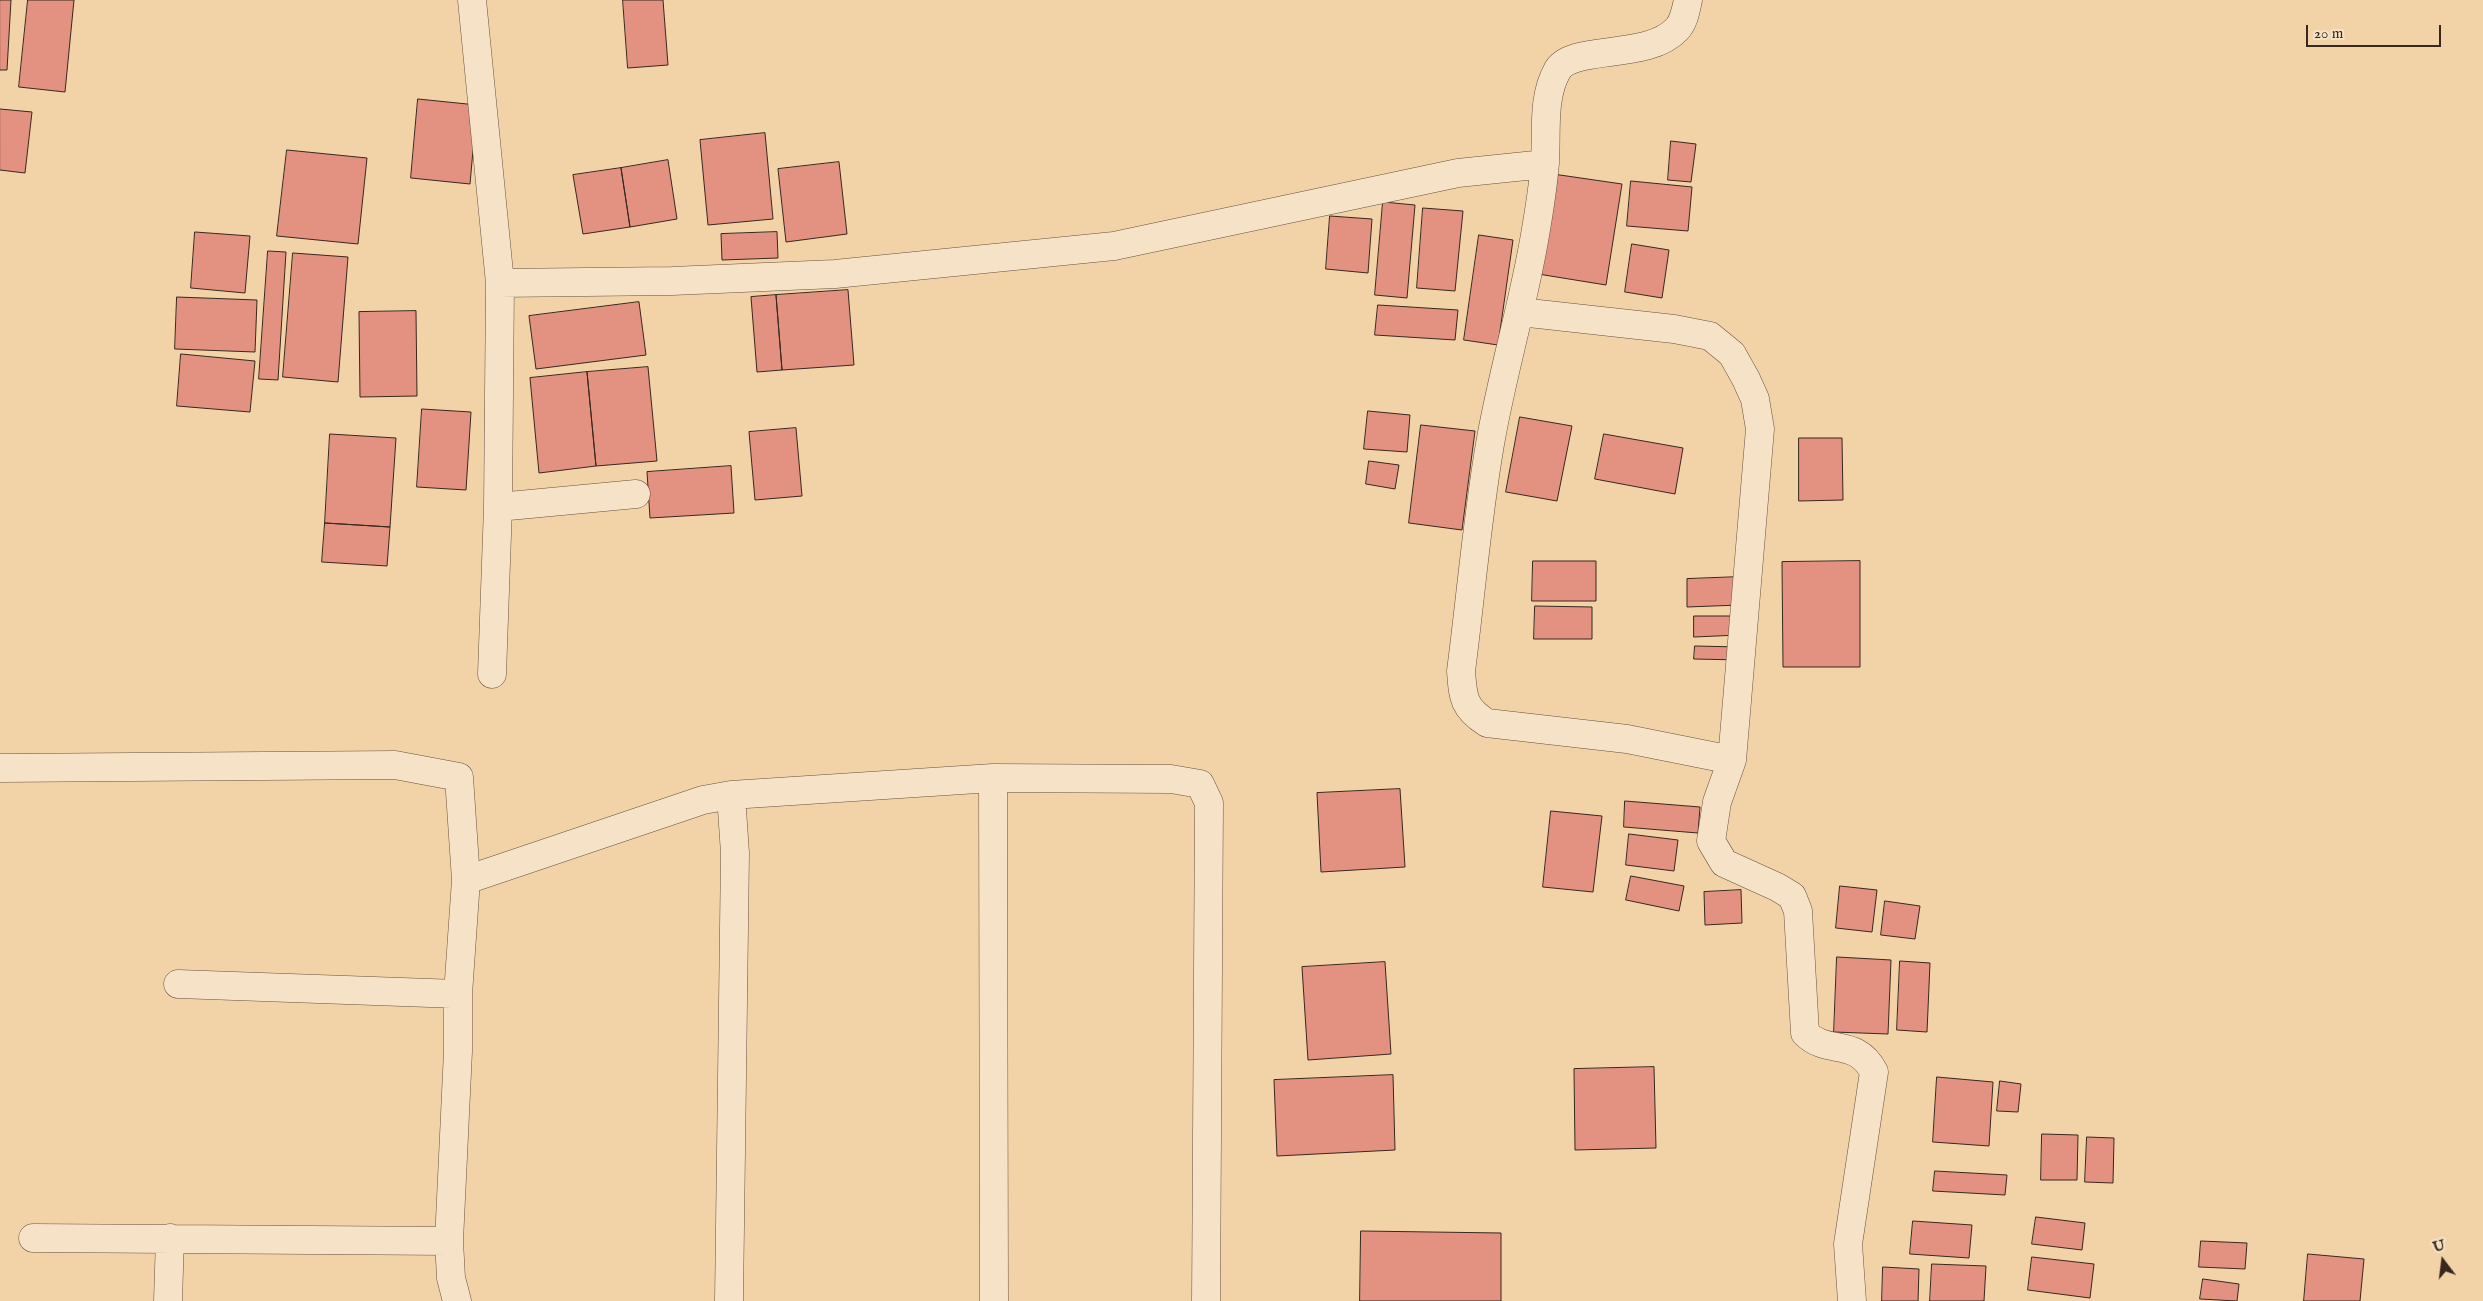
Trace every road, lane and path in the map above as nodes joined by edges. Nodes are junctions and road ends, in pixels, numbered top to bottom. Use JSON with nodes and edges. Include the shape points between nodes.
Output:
{"nodes":[{"id":1,"x":472,"y":0,"type":"edge"},
{"id":2,"x":1688,"y":0,"type":"edge"},
{"id":3,"x":1545,"y":164,"type":"junction"},
{"id":4,"x":500,"y":283,"type":"junction"},
{"id":5,"x":1520,"y":312,"type":"junction"},
{"id":6,"x":636,"y":494,"type":"dead end"},
{"id":7,"x":498,"y":507,"type":"junction"},
{"id":8,"x":492,"y":674,"type":"dead end"},
{"id":9,"x":1732,"y":760,"type":"junction"},
{"id":10,"x":0,"y":768,"type":"edge"},
{"id":11,"x":993,"y":778,"type":"junction"},
{"id":12,"x":731,"y":795,"type":"junction"},
{"id":13,"x":466,"y":880,"type":"junction"},
{"id":14,"x":178,"y":984,"type":"dead end"},
{"id":15,"x":458,"y":994,"type":"junction"},
{"id":16,"x":33,"y":1238,"type":"dead end"},
{"id":17,"x":170,"y":1238,"type":"junction"},
{"id":18,"x":449,"y":1241,"type":"junction"},
{"id":19,"x":168,"y":1301,"type":"edge"},
{"id":20,"x":457,"y":1301,"type":"edge"},
{"id":21,"x":729,"y":1301,"type":"edge"},
{"id":22,"x":994,"y":1301,"type":"edge"},
{"id":23,"x":1206,"y":1301,"type":"edge"},
{"id":24,"x":1852,"y":1301,"type":"edge"}],
"edges":[{"from":1,"to":4,"type":"street"},
{"from":2,"to":3,"type":"street","via":[[1677,29],[1650,46],[1573,58],[1558,69],[1551,84],[1547,108]]},
{"from":3,"to":4,"type":"street","via":[[1458,173],[1114,246],[835,274],[672,281]]},
{"from":3,"to":5,"type":"street"},
{"from":4,"to":7,"type":"street"},
{"from":5,"to":9,"type":"street","via":[[1710,336],[1732,354],[1746,379],[1755,399],[1760,430]]},
{"from":5,"to":9,"type":"street","via":[[1490,443],[1461,671],[1463,698],[1473,714],[1487,723],[1627,739]]},
{"from":6,"to":7,"type":"street"},
{"from":7,"to":8,"type":"street"},
{"from":9,"to":24,"type":"street","via":[[1717,802],[1711,841],[1724,863],[1792,896],[1798,911],[1805,1033],[1814,1041],[1859,1052],[1874,1072],[1848,1244]]},
{"from":10,"to":13,"type":"street","via":[[395,765],[459,777]]},
{"from":11,"to":12,"type":"street"},
{"from":11,"to":22,"type":"street"},
{"from":11,"to":23,"type":"street","via":[[1171,779],[1200,784],[1206,793],[1209,804]]},
{"from":12,"to":13,"type":"street","via":[[703,800]]},
{"from":12,"to":21,"type":"street","via":[[735,853]]},
{"from":13,"to":15,"type":"street"},
{"from":14,"to":15,"type":"street"},
{"from":15,"to":18,"type":"street"},
{"from":16,"to":17,"type":"street"},
{"from":17,"to":18,"type":"street"},
{"from":17,"to":19,"type":"street"},
{"from":18,"to":20,"type":"street","via":[[451,1278]]}]}
